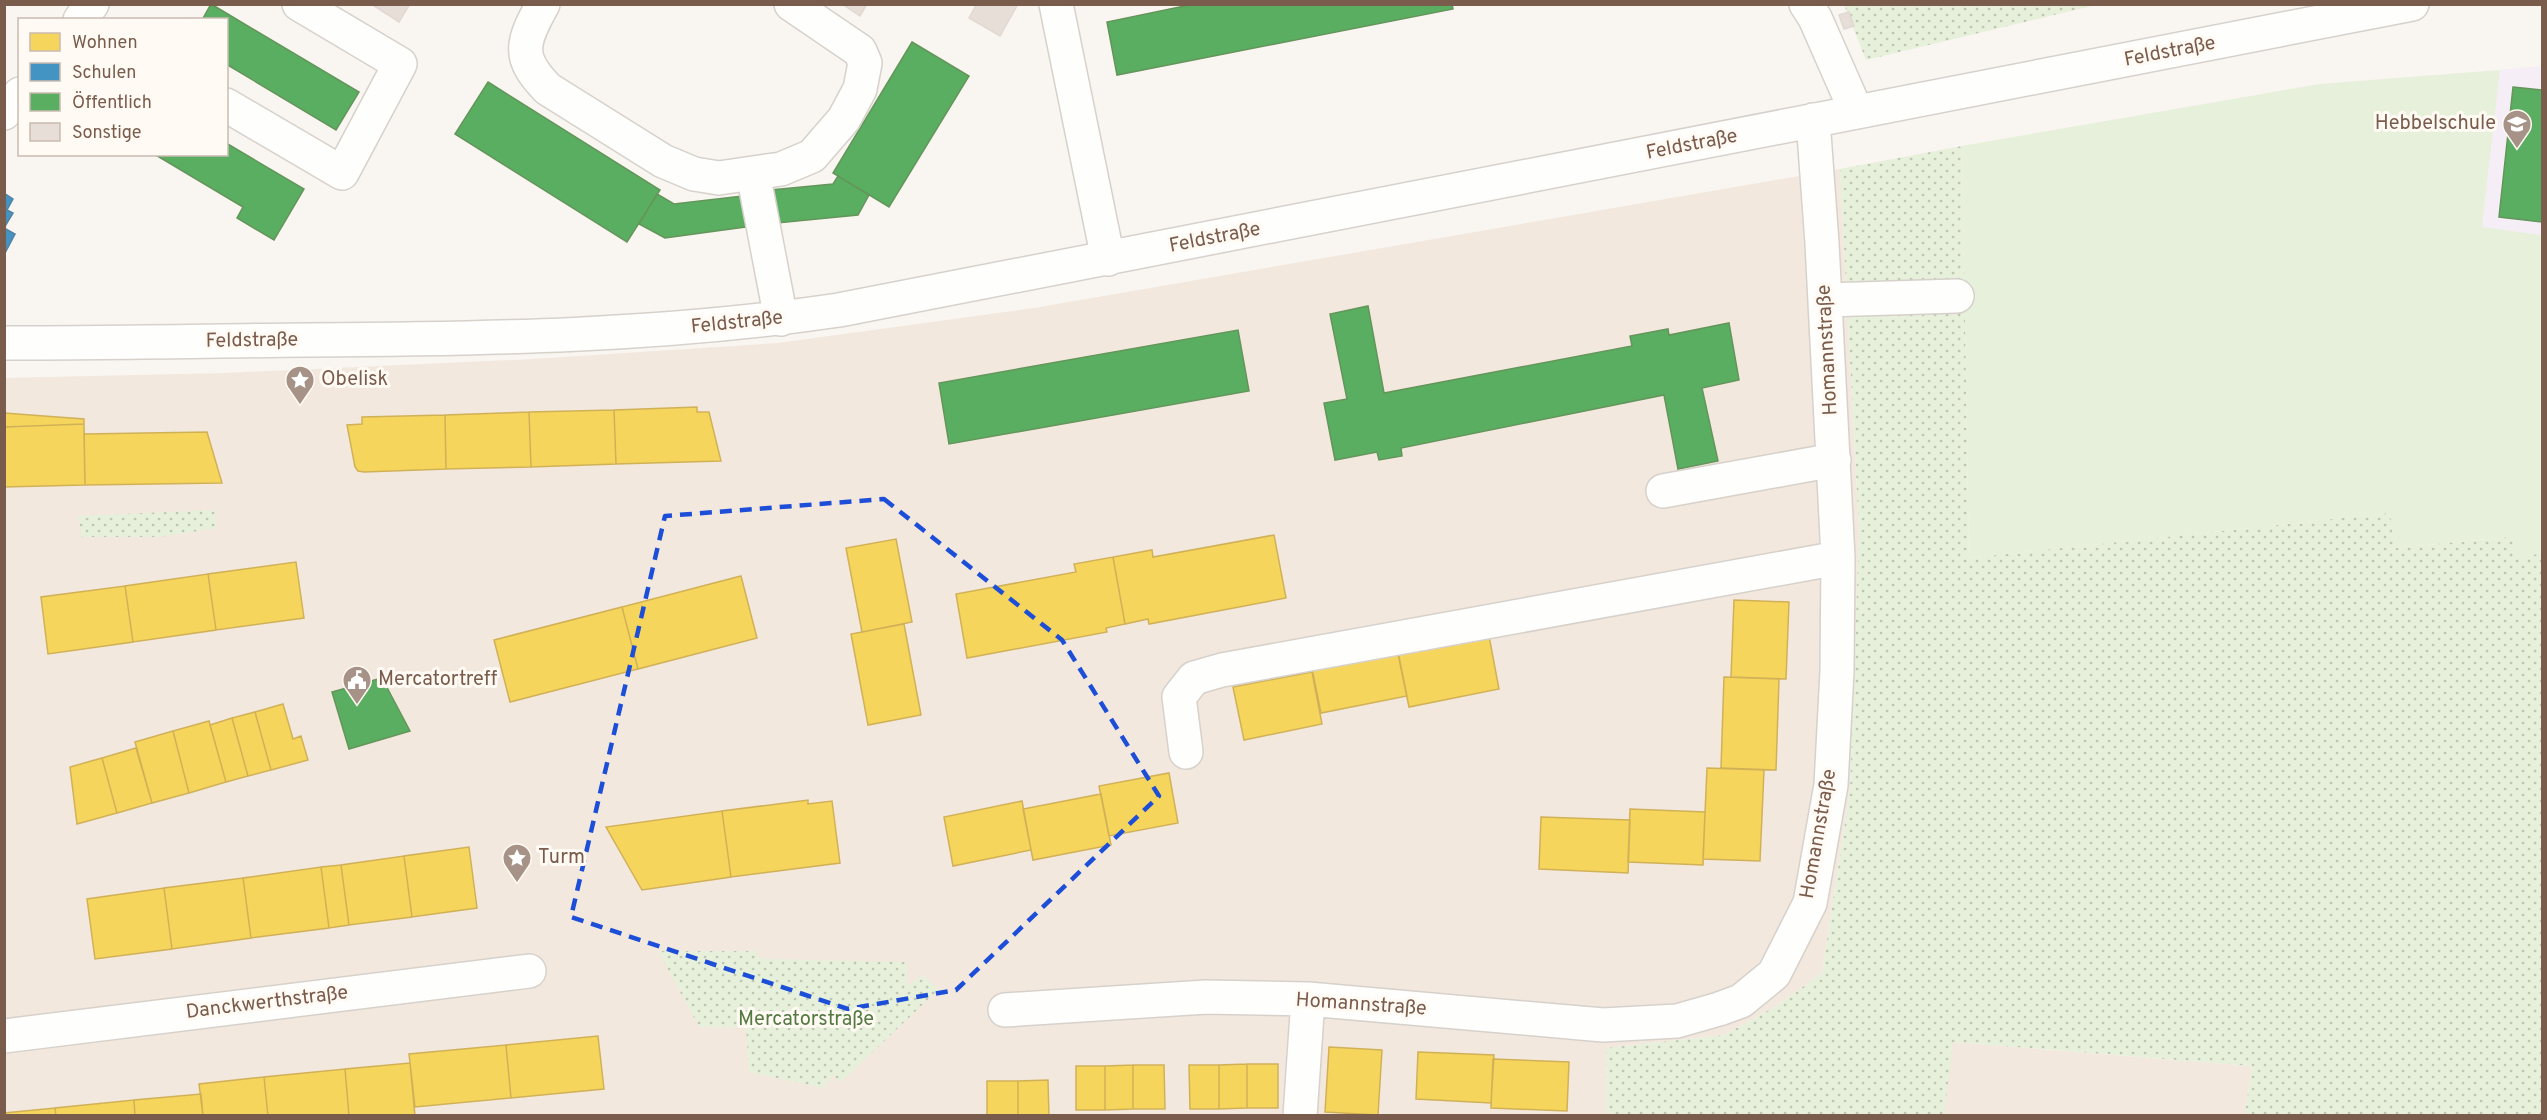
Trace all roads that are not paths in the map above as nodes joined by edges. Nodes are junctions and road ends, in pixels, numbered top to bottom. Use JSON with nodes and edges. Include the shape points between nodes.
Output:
{"nodes":[{"id":1,"x":92,"y":4,"type":"edge"},
{"id":2,"x":299,"y":4,"type":"edge"},
{"id":3,"x":543,"y":4,"type":"edge"},
{"id":4,"x":791,"y":4,"type":"edge"},
{"id":5,"x":1056,"y":4,"type":"edge"},
{"id":6,"x":1806,"y":4,"type":"edge"},
{"id":7,"x":2412,"y":4,"type":"edge"},
{"id":8,"x":82,"y":18,"type":"edge"},
{"id":9,"x":18,"y":96,"type":"edge"},
{"id":10,"x":228,"y":106,"type":"edge"},
{"id":11,"x":1856,"y":111,"type":"junction"},
{"id":12,"x":4,"y":113,"type":"edge"},
{"id":13,"x":1813,"y":120,"type":"junction"},
{"id":14,"x":753,"y":173,"type":"junction"},
{"id":15,"x":1108,"y":259,"type":"junction"},
{"id":16,"x":1957,"y":296,"type":"dead end"},
{"id":17,"x":1825,"y":300,"type":"junction"},
{"id":18,"x":781,"y":319,"type":"junction"},
{"id":19,"x":4,"y":343,"type":"edge"},
{"id":20,"x":1834,"y":460,"type":"junction"},
{"id":21,"x":1663,"y":491,"type":"dead end"},
{"id":22,"x":1838,"y":558,"type":"junction"},
{"id":23,"x":1186,"y":752,"type":"dead end"},
{"id":24,"x":529,"y":971,"type":"dead end"},
{"id":25,"x":1308,"y":999,"type":"junction"},
{"id":26,"x":1005,"y":1010,"type":"dead end"},
{"id":27,"x":4,"y":1036,"type":"edge"},
{"id":28,"x":1300,"y":1116,"type":"edge"}],
"edges":[{"from":1,"to":8,"type":"street"},
{"from":2,"to":10,"type":"street","via":[[400,64],[342,173]]},
{"from":3,"to":14,"type":"street","via":[[528,36],[525,58],[533,74],[548,89],[663,160],[694,174],[719,177]]},
{"from":4,"to":14,"type":"street","via":[[860,51],[865,63],[860,89],[844,119],[812,156],[781,169]]},
{"from":5,"to":15,"type":"street"},
{"from":6,"to":11,"type":"street"},
{"from":7,"to":11,"type":"street","name":"Feldstraße"},
{"from":9,"to":12,"type":"street"},
{"from":11,"to":13,"type":"street","name":"Feldstraße"},
{"from":13,"to":15,"type":"street","name":"Feldstraße"},
{"from":13,"to":17,"type":"street","name":"Homannstraße"},
{"from":14,"to":18,"type":"street"},
{"from":15,"to":18,"type":"street","name":"Feldstraße"},
{"from":16,"to":17,"type":"street"},
{"from":17,"to":20,"type":"street","name":"Homannstraße"},
{"from":18,"to":19,"type":"street","name":"Feldstraße","via":[[635,333],[482,339]]},
{"from":20,"to":21,"type":"street"},
{"from":20,"to":22,"type":"street","name":"Homannstraße"},
{"from":22,"to":23,"type":"street","via":[[1194,678],[1179,697]]},
{"from":22,"to":25,"type":"street","name":"Homannstraße","via":[[1831,785],[1809,903],[1774,974],[1760,987],[1742,1000],[1677,1021],[1603,1025]]},
{"from":24,"to":27,"type":"street","name":"Danckwerthstraße"},
{"from":25,"to":26,"type":"street","name":"Homannstraße","via":[[1206,998]]},
{"from":25,"to":28,"type":"street"}]}
